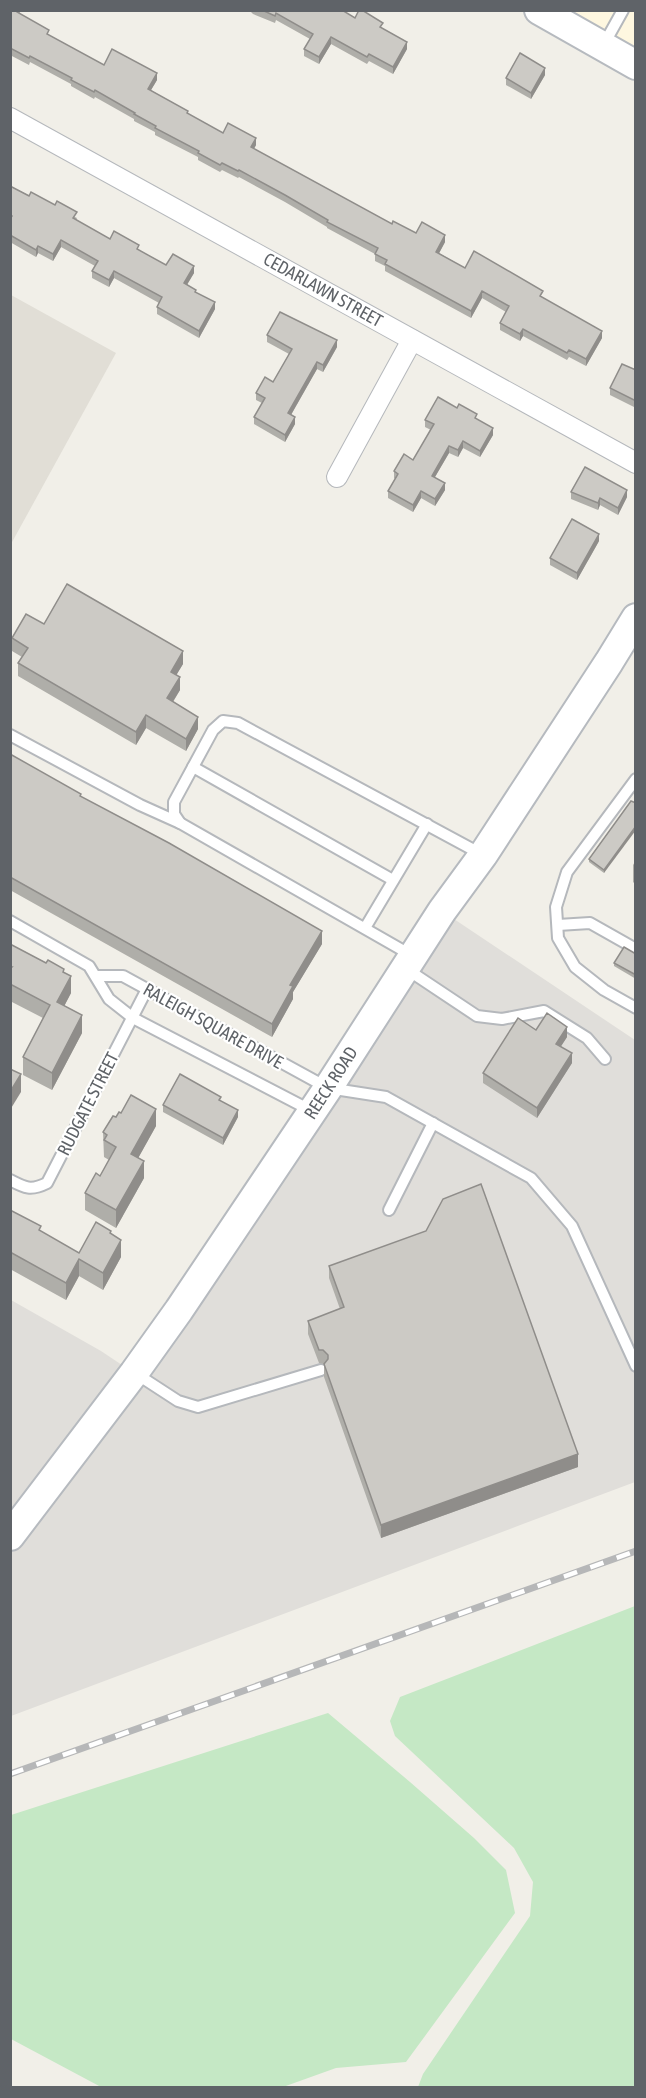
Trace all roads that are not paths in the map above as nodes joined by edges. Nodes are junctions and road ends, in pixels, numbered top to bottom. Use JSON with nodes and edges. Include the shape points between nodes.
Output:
{"nodes":[{"id":1,"x":623,"y":10,"type":"edge"},
{"id":2,"x":542,"y":11,"type":"edge"},
{"id":3,"x":603,"y":47,"type":"junction"},
{"id":4,"x":636,"y":65,"type":"edge"},
{"id":5,"x":10,"y":118,"type":"edge"},
{"id":6,"x":412,"y":340,"type":"junction"},
{"id":7,"x":636,"y":463,"type":"edge"},
{"id":8,"x":337,"y":477,"type":"dead end"},
{"id":9,"x":636,"y":618,"type":"edge"},
{"id":10,"x":10,"y":735,"type":"edge"},
{"id":11,"x":193,"y":767,"type":"junction"},
{"id":12,"x":636,"y":779,"type":"edge"},
{"id":13,"x":180,"y":823,"type":"junction"},
{"id":14,"x":427,"y":824,"type":"junction"},
{"id":15,"x":483,"y":855,"type":"junction"},
{"id":16,"x":393,"y":880,"type":"junction"},
{"id":17,"x":10,"y":921,"type":"edge"},
{"id":18,"x":558,"y":925,"type":"junction"},
{"id":19,"x":365,"y":928,"type":"junction"},
{"id":20,"x":636,"y":949,"type":"edge"},
{"id":21,"x":409,"y":962,"type":"junction"},
{"id":22,"x":96,"y":976,"type":"junction"},
{"id":23,"x":147,"y":989,"type":"junction"},
{"id":24,"x":636,"y":1008,"type":"edge"},
{"id":25,"x":133,"y":1018,"type":"junction"},
{"id":26,"x":604,"y":1059,"type":"dead end"},
{"id":27,"x":328,"y":1088,"type":"junction"},
{"id":28,"x":312,"y":1112,"type":"junction"},
{"id":29,"x":433,"y":1123,"type":"junction"},
{"id":30,"x":10,"y":1180,"type":"edge"},
{"id":31,"x":388,"y":1210,"type":"dead end"},
{"id":32,"x":636,"y":1366,"type":"edge"},
{"id":33,"x":321,"y":1370,"type":"dead end"},
{"id":34,"x":134,"y":1373,"type":"junction"},
{"id":35,"x":17,"y":1523,"type":"edge"}],
"edges":[{"from":1,"to":3,"type":"lane"},
{"from":2,"to":3,"type":"street"},
{"from":3,"to":4,"type":"street"},
{"from":5,"to":6,"type":"street","name":"CEDARLAWN STREET"},
{"from":6,"to":7,"type":"street","name":"CEDARLAWN STREET"},
{"from":6,"to":8,"type":"street"},
{"from":9,"to":15,"type":"street","name":"REECK ROAD"},
{"from":10,"to":13,"type":"lane"},
{"from":11,"to":13,"type":"lane","via":[[174,802],[174,814]]},
{"from":11,"to":14,"type":"lane","via":[[213,730],[223,721],[238,723]]},
{"from":11,"to":16,"type":"lane"},
{"from":12,"to":18,"type":"lane","via":[[567,872],[556,907]]},
{"from":13,"to":19,"type":"lane"},
{"from":14,"to":15,"type":"lane"},
{"from":14,"to":16,"type":"lane"},
{"from":15,"to":21,"type":"street","name":"REECK ROAD"},
{"from":16,"to":19,"type":"lane"},
{"from":17,"to":22,"type":"lane","name":"RALEIGH SQUARE DRIVE","via":[[89,966]]},
{"from":18,"to":20,"type":"lane","via":[[590,923]]},
{"from":18,"to":24,"type":"lane","via":[[558,938],[575,967]]},
{"from":19,"to":21,"type":"lane"},
{"from":21,"to":26,"type":"lane","via":[[477,1016],[502,1019],[544,1011],[586,1038]]},
{"from":21,"to":27,"type":"street","name":"REECK ROAD"},
{"from":22,"to":23,"type":"lane","name":"RALEIGH SQUARE DRIVE","via":[[123,976]]},
{"from":22,"to":25,"type":"lane","name":"RALEIGH SQUARE DRIVE","via":[[109,999]]},
{"from":23,"to":25,"type":"lane","name":"RUDGATE STREET"},
{"from":23,"to":27,"type":"lane","name":"RALEIGH SQUARE DRIVE"},
{"from":25,"to":28,"type":"lane","name":"RALEIGH SQUARE DRIVE"},
{"from":25,"to":30,"type":"lane","name":"RUDGATE STREET","via":[[47,1183],[35,1189]]},
{"from":27,"to":28,"type":"street","name":"REECK ROAD"},
{"from":27,"to":29,"type":"lane","name":"RALEIGH SQUARE DRIVE","via":[[386,1097]]},
{"from":28,"to":34,"type":"street","name":"REECK ROAD"},
{"from":29,"to":31,"type":"lane"},
{"from":29,"to":32,"type":"lane","name":"RALEIGH SQUARE DRIVE","via":[[531,1178],[572,1226]]},
{"from":33,"to":34,"type":"lane","via":[[198,1407],[178,1401]]},
{"from":34,"to":35,"type":"street","name":"REECK ROAD"}]}
